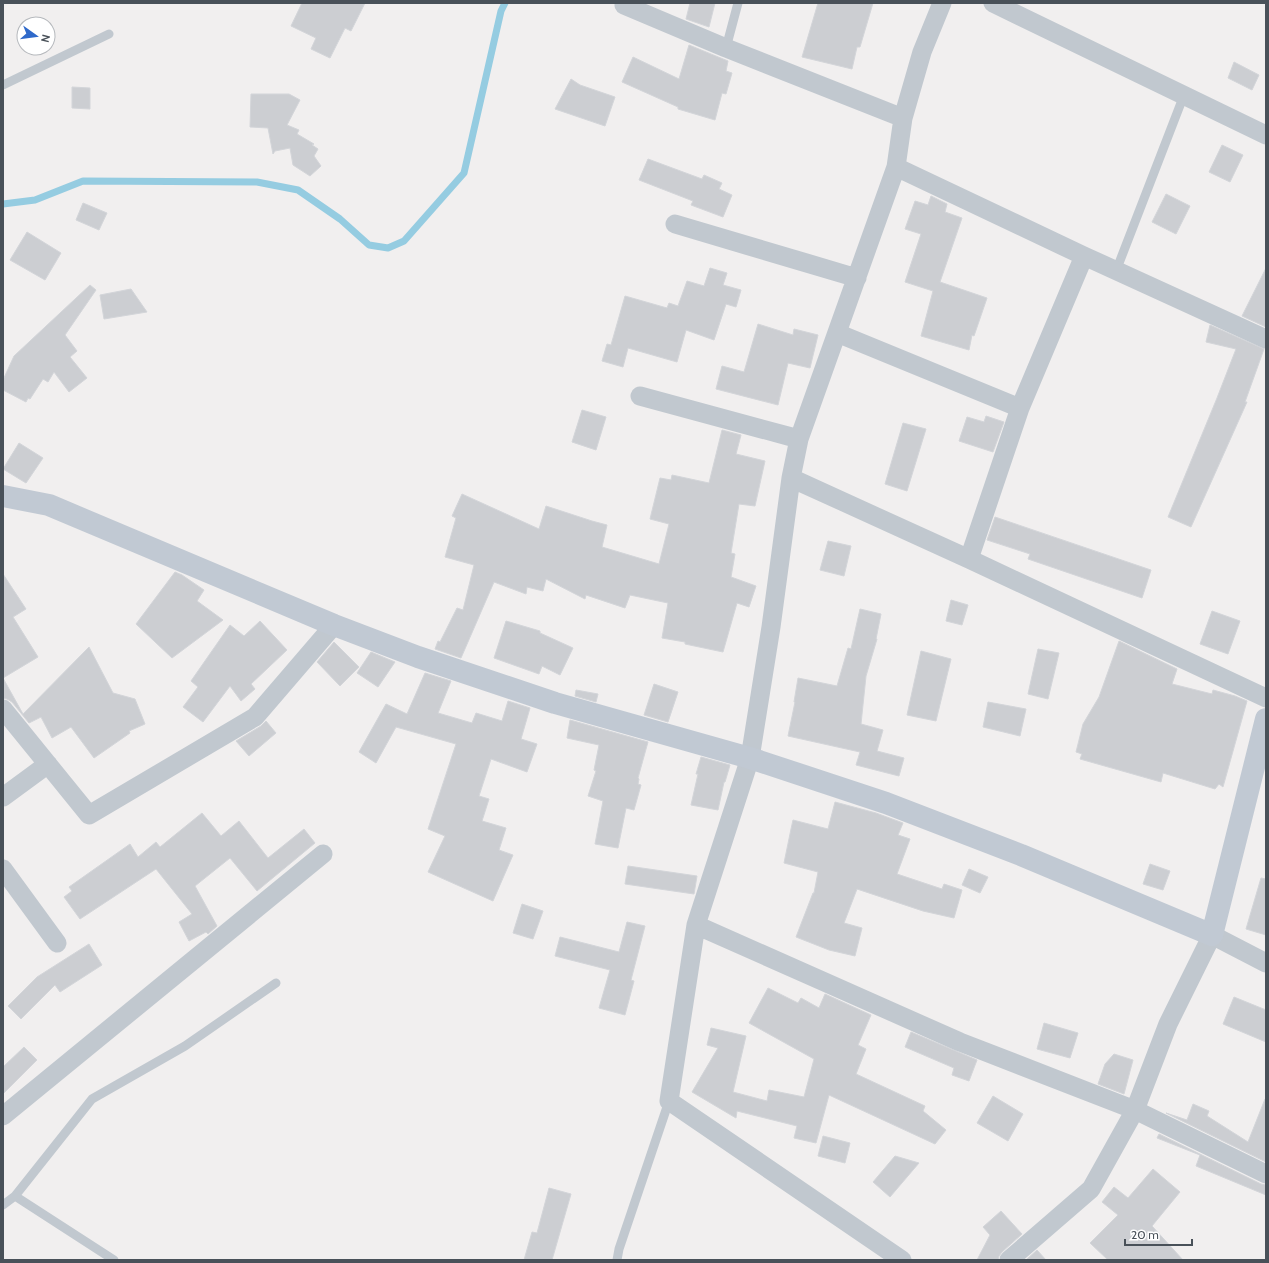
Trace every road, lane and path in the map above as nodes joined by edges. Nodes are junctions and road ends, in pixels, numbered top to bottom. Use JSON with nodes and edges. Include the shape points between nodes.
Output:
{"nodes":[{"id":1,"x":738,"y":3,"type":"edge"},
{"id":2,"x":942,"y":3,"type":"edge"},
{"id":3,"x":993,"y":3,"type":"edge"},
{"id":4,"x":624,"y":5,"type":"dead end"},
{"id":5,"x":109,"y":34,"type":"dead end"},
{"id":6,"x":726,"y":48,"type":"junction"},
{"id":7,"x":3,"y":85,"type":"edge"},
{"id":8,"x":1184,"y":95,"type":"junction"},
{"id":9,"x":903,"y":118,"type":"junction"},
{"id":10,"x":1266,"y":135,"type":"edge"},
{"id":11,"x":896,"y":167,"type":"junction"},
{"id":12,"x":674,"y":224,"type":"dead end"},
{"id":13,"x":1084,"y":256,"type":"junction"},
{"id":14,"x":1116,"y":271,"type":"junction"},
{"id":15,"x":857,"y":278,"type":"junction"},
{"id":16,"x":837,"y":333,"type":"junction"},
{"id":17,"x":1266,"y":339,"type":"edge"},
{"id":18,"x":640,"y":396,"type":"dead end"},
{"id":19,"x":1020,"y":408,"type":"junction"},
{"id":20,"x":799,"y":439,"type":"junction"},
{"id":21,"x":791,"y":478,"type":"junction"},
{"id":22,"x":3,"y":496,"type":"edge"},
{"id":23,"x":969,"y":559,"type":"junction"},
{"id":24,"x":334,"y":625,"type":"junction"},
{"id":25,"x":1266,"y":698,"type":"edge"},
{"id":26,"x":3,"y":709,"type":"edge"},
{"id":27,"x":1266,"y":719,"type":"edge"},
{"id":28,"x":750,"y":758,"type":"junction"},
{"id":29,"x":48,"y":764,"type":"junction"},
{"id":30,"x":3,"y":797,"type":"edge"},
{"id":31,"x":323,"y":854,"type":"dead end"},
{"id":32,"x":3,"y":869,"type":"edge"},
{"id":33,"x":696,"y":924,"type":"junction"},
{"id":34,"x":1212,"y":934,"type":"junction"},
{"id":35,"x":57,"y":943,"type":"dead end"},
{"id":36,"x":1266,"y":963,"type":"edge"},
{"id":37,"x":276,"y":983,"type":"dead end"},
{"id":38,"x":669,"y":1101,"type":"junction"},
{"id":39,"x":1136,"y":1110,"type":"junction"},
{"id":40,"x":3,"y":1116,"type":"edge"},
{"id":41,"x":1266,"y":1174,"type":"edge"},
{"id":42,"x":15,"y":1196,"type":"junction"},
{"id":43,"x":3,"y":1205,"type":"edge"},
{"id":44,"x":114,"y":1260,"type":"edge"},
{"id":45,"x":617,"y":1260,"type":"edge"},
{"id":46,"x":902,"y":1260,"type":"edge"},
{"id":47,"x":1009,"y":1260,"type":"edge"}],
"edges":[{"from":1,"to":6,"type":"lane"},
{"from":2,"to":9,"type":"street","via":[[922,52]]},
{"from":3,"to":8,"type":"street"},
{"from":4,"to":6,"type":"street"},
{"from":5,"to":7,"type":"lane"},
{"from":6,"to":9,"type":"street"},
{"from":8,"to":10,"type":"street"},
{"from":8,"to":14,"type":"lane"},
{"from":9,"to":11,"type":"street"},
{"from":11,"to":13,"type":"street"},
{"from":11,"to":15,"type":"street"},
{"from":12,"to":15,"type":"street"},
{"from":13,"to":14,"type":"street"},
{"from":13,"to":19,"type":"street"},
{"from":14,"to":17,"type":"street"},
{"from":15,"to":16,"type":"street"},
{"from":16,"to":19,"type":"street"},
{"from":16,"to":20,"type":"street"},
{"from":18,"to":20,"type":"street"},
{"from":19,"to":23,"type":"street"},
{"from":20,"to":21,"type":"street"},
{"from":21,"to":23,"type":"street"},
{"from":21,"to":28,"type":"street"},
{"from":22,"to":24,"type":"street","via":[[49,504]]},
{"from":23,"to":25,"type":"street"},
{"from":24,"to":28,"type":"street","via":[[418,657],[555,703]]},
{"from":24,"to":29,"type":"street","via":[[255,717],[89,815]]},
{"from":26,"to":29,"type":"street"},
{"from":27,"to":34,"type":"street"},
{"from":28,"to":33,"type":"street"},
{"from":28,"to":34,"type":"street","via":[[886,803],[1021,855]]},
{"from":29,"to":30,"type":"street"},
{"from":31,"to":40,"type":"street"},
{"from":32,"to":35,"type":"street"},
{"from":33,"to":38,"type":"street"},
{"from":33,"to":39,"type":"street","via":[[960,1042]]},
{"from":34,"to":36,"type":"street"},
{"from":34,"to":39,"type":"street","via":[[1168,1024]]},
{"from":37,"to":42,"type":"lane","via":[[185,1046],[92,1099]]},
{"from":38,"to":45,"type":"lane"},
{"from":38,"to":46,"type":"street"},
{"from":39,"to":41,"type":"street"},
{"from":39,"to":47,"type":"street","via":[[1091,1189]]},
{"from":42,"to":43,"type":"lane"},
{"from":42,"to":44,"type":"lane"}]}
